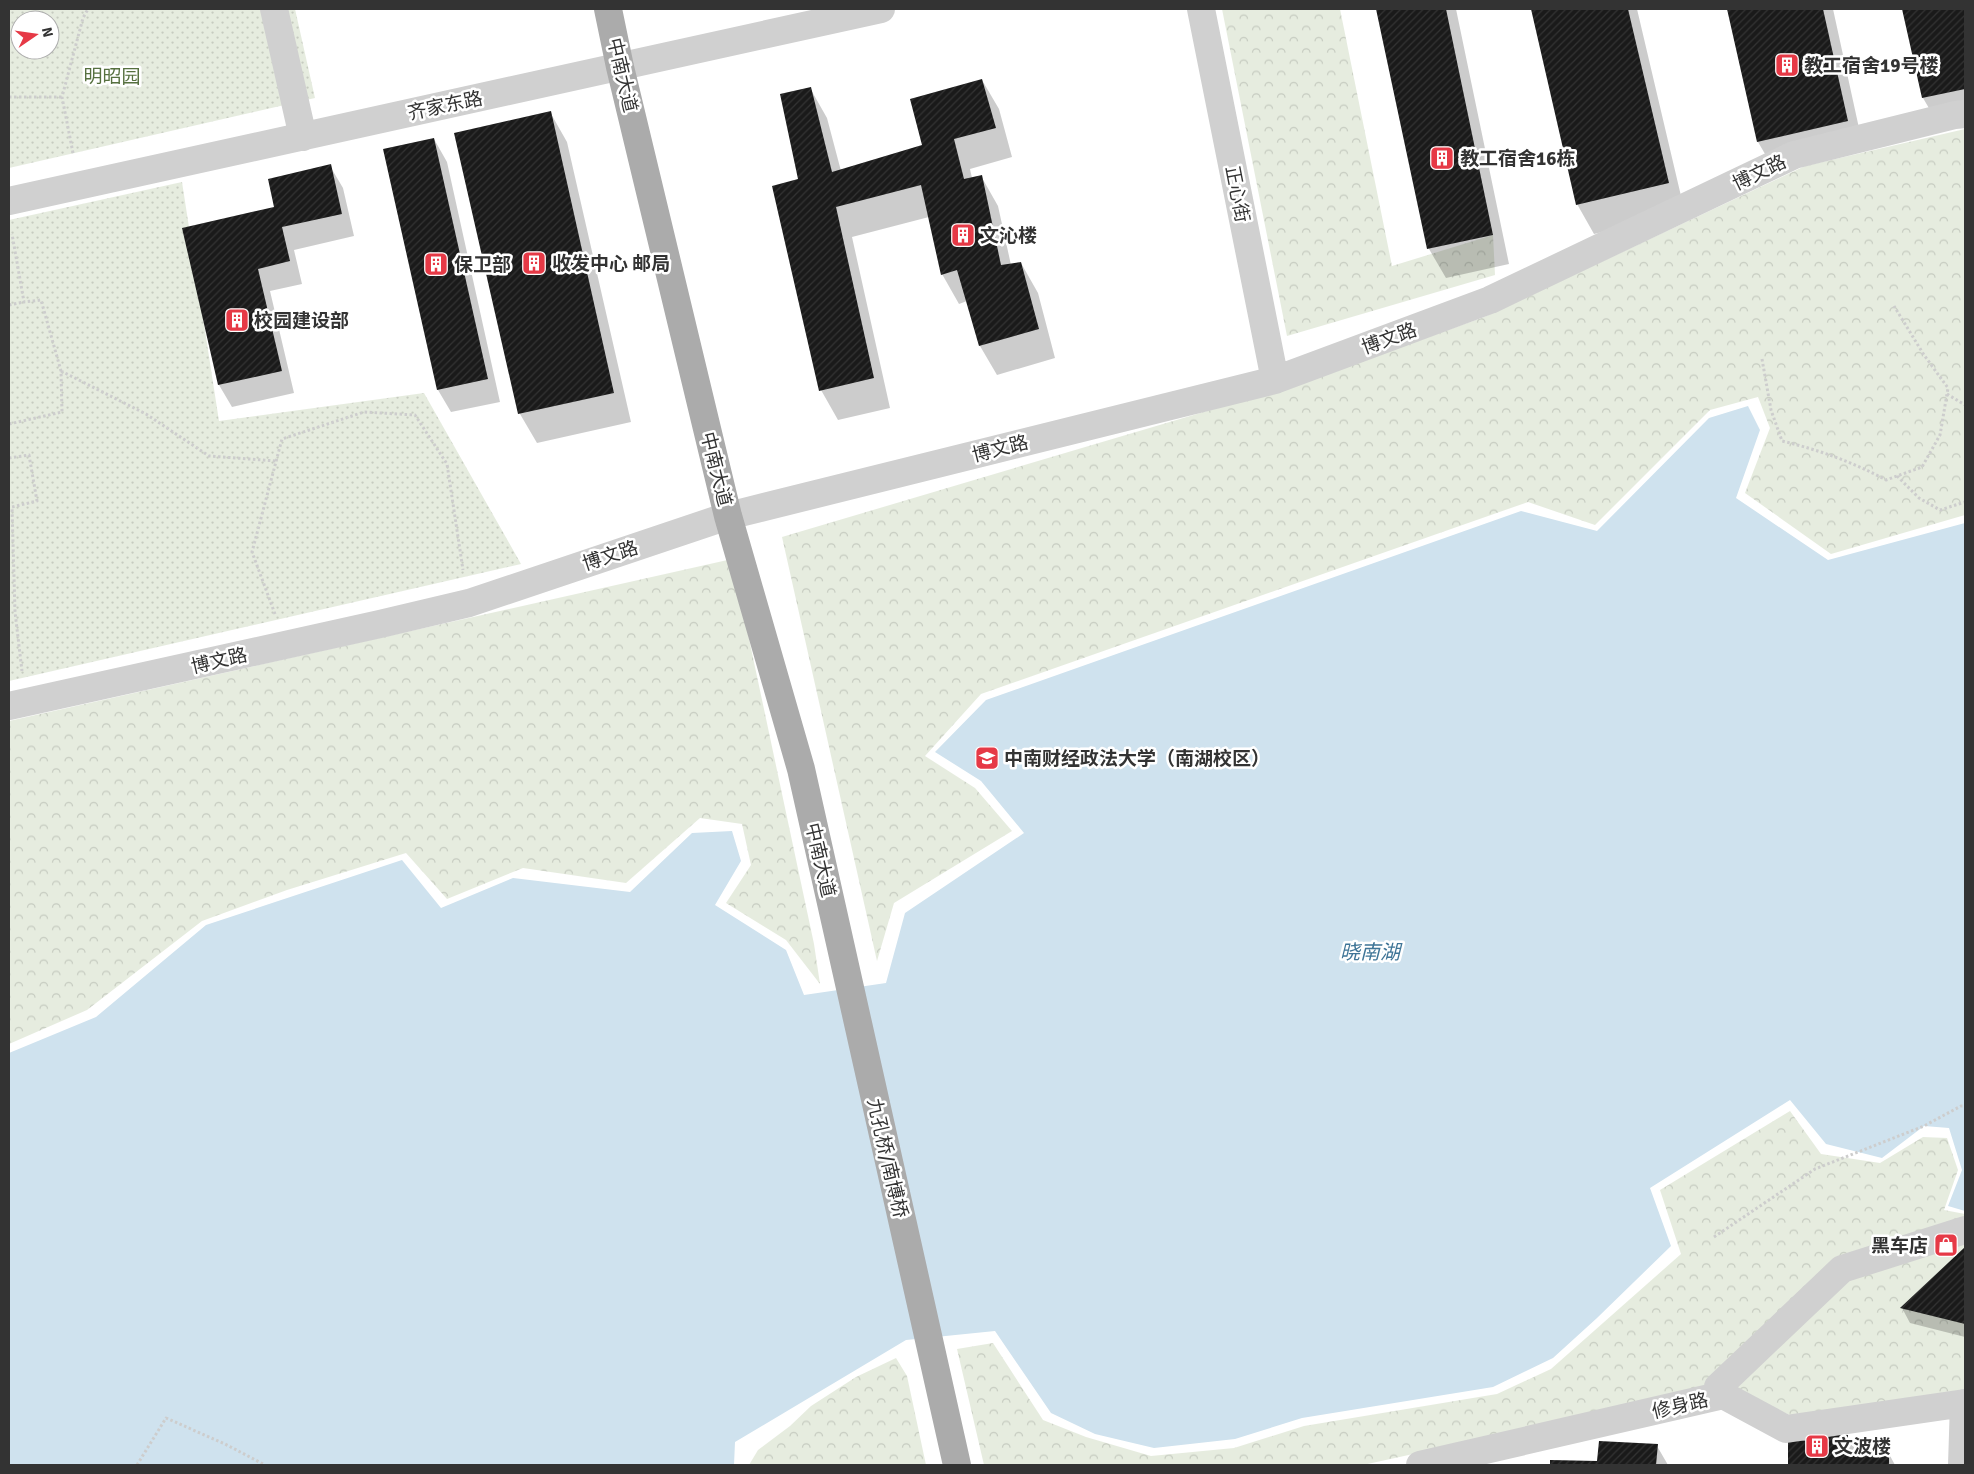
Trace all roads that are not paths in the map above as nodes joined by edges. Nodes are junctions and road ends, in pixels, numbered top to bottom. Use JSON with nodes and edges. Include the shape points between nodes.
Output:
{"nodes":[{"id":1,"x":274,"y":9,"type":"edge"},
{"id":2,"x":608,"y":9,"type":"edge"},
{"id":3,"x":881,"y":9,"type":"edge"},
{"id":4,"x":1202,"y":9,"type":"edge"},
{"id":5,"x":620,"y":67,"type":"junction"},
{"id":6,"x":1965,"y":114,"type":"edge"},
{"id":7,"x":303,"y":136,"type":"junction"},
{"id":8,"x":10,"y":213,"type":"edge"},
{"id":9,"x":1275,"y":380,"type":"junction"},
{"id":10,"x":728,"y":516,"type":"junction"},
{"id":11,"x":17,"y":704,"type":"edge"},
{"id":12,"x":836,"y":927,"type":"joint"},
{"id":13,"x":1965,"y":1230,"type":"edge"},
{"id":14,"x":1718,"y":1387,"type":"dead end"},
{"id":15,"x":1965,"y":1403,"type":"edge"},
{"id":16,"x":957,"y":1465,"type":"edge"},
{"id":17,"x":1420,"y":1465,"type":"edge"},
{"id":18,"x":1962,"y":1465,"type":"edge"}],
"edges":[{"from":1,"to":7,"type":"street"},
{"from":2,"to":5,"type":"main road","name":"中南大道"},
{"from":3,"to":5,"type":"street","name":"齐家东路"},
{"from":4,"to":9,"type":"street","name":"正心街"},
{"from":5,"to":7,"type":"street","name":"齐家东路"},
{"from":5,"to":10,"type":"main road","name":"中南大道"},
{"from":6,"to":9,"type":"street","name":"博文路","via":[[1794,155],[1490,300]]},
{"from":7,"to":8,"type":"street","name":"齐家东路","via":[[79,186]]},
{"from":9,"to":10,"type":"street","name":"博文路"},
{"from":10,"to":11,"type":"street","name":"博文路","via":[[469,602]]},
{"from":10,"to":12,"type":"main road","name":"中南大道","via":[[801,769]]},
{"from":12,"to":16,"type":"main road","name":"九孔桥/南博桥"},
{"from":13,"to":14,"type":"street","via":[[1842,1269]]},
{"from":15,"to":17,"type":"street","name":"修身路","via":[[1786,1429],[1723,1395]]},
{"from":15,"to":18,"type":"street","name":"修身路"}]}
